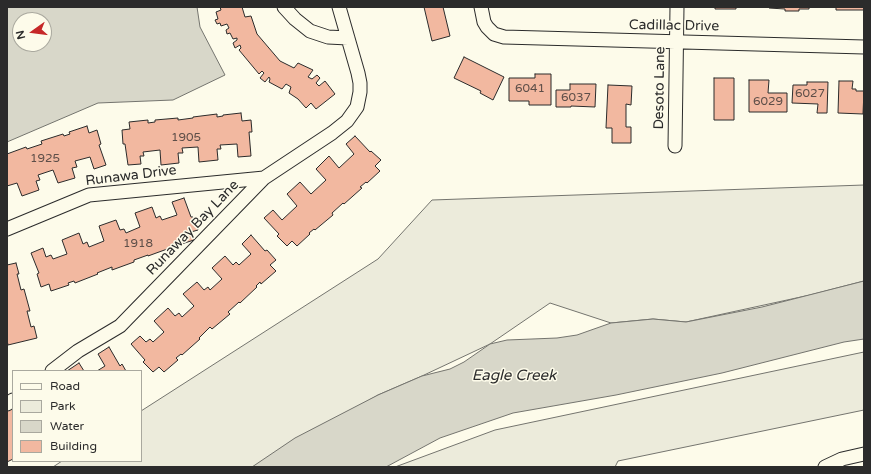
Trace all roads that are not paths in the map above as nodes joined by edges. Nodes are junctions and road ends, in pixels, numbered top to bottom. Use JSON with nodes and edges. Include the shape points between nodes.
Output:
{"nodes":[{"id":1,"x":284,"y":7,"type":"edge"},
{"id":2,"x":339,"y":7,"type":"edge"},
{"id":3,"x":481,"y":7,"type":"edge"},
{"id":4,"x":677,"y":7,"type":"edge"},
{"id":5,"x":348,"y":38,"type":"junction"},
{"id":6,"x":677,"y":42,"type":"junction"},
{"id":7,"x":864,"y":47,"type":"edge"},
{"id":8,"x":674,"y":146,"type":"dead end"},
{"id":9,"x":264,"y":178,"type":"junction"},
{"id":10,"x":7,"y":229,"type":"edge"},
{"id":11,"x":53,"y":370,"type":"edge"},
{"id":12,"x":864,"y":454,"type":"edge"},
{"id":13,"x":825,"y":467,"type":"edge"}],
"edges":[{"from":1,"to":5,"type":"street","via":[[295,20],[310,31],[328,37]]},
{"from":2,"to":5,"type":"street"},
{"from":3,"to":6,"type":"street","name":"Cadillac Drive","via":[[487,27],[494,34],[504,38]]},
{"from":4,"to":6,"type":"street","name":"Desoto Lane"},
{"from":5,"to":9,"type":"street","name":"Runaway Bay Lane","via":[[360,82],[357,107],[347,121],[332,133]]},
{"from":6,"to":7,"type":"street","name":"Cadillac Drive"},
{"from":6,"to":8,"type":"street","name":"Desoto Lane"},
{"from":9,"to":10,"type":"street","name":"Runawa Drive","via":[[89,195]]},
{"from":9,"to":11,"type":"street","name":"Runaway Bay Lane","via":[[120,326],[78,351]]},
{"from":12,"to":13,"type":"street","via":[[842,459]]}]}
